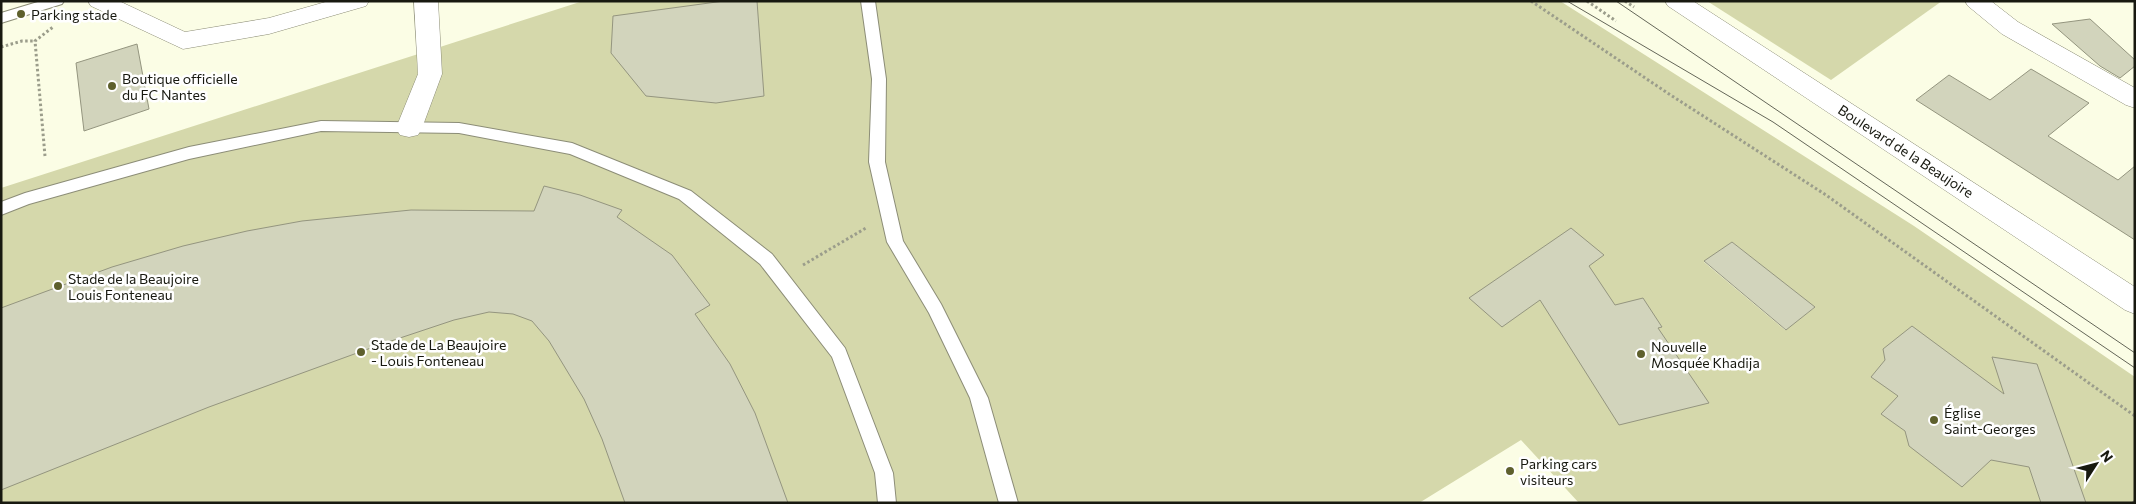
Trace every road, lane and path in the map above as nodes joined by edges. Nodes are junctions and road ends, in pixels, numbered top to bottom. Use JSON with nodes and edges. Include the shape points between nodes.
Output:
{"nodes":[{"id":1,"x":57,"y":1,"type":"edge"},
{"id":2,"x":99,"y":1,"type":"edge"},
{"id":3,"x":358,"y":1,"type":"edge"},
{"id":4,"x":426,"y":1,"type":"edge"},
{"id":5,"x":868,"y":1,"type":"edge"},
{"id":6,"x":1531,"y":1,"type":"edge"},
{"id":7,"x":1587,"y":1,"type":"edge"},
{"id":8,"x":1625,"y":1,"type":"edge"},
{"id":9,"x":1676,"y":1,"type":"edge"},
{"id":10,"x":1976,"y":1,"type":"edge"},
{"id":11,"x":1634,"y":7,"type":"dead end"},
{"id":12,"x":1,"y":18,"type":"edge"},
{"id":13,"x":1616,"y":21,"type":"dead end"},
{"id":14,"x":58,"y":24,"type":"dead end"},
{"id":15,"x":35,"y":41,"type":"junction"},
{"id":16,"x":1,"y":47,"type":"edge"},
{"id":17,"x":2135,"y":99,"type":"edge"},
{"id":18,"x":409,"y":128,"type":"junction"},
{"id":19,"x":45,"y":156,"type":"dead end"},
{"id":20,"x":1,"y":209,"type":"edge"},
{"id":21,"x":888,"y":215,"type":"junction"},
{"id":22,"x":823,"y":253,"type":"dead end"},
{"id":23,"x":2135,"y":302,"type":"edge"},
{"id":24,"x":2135,"y":416,"type":"edge"},
{"id":25,"x":887,"y":503,"type":"edge"},
{"id":26,"x":1008,"y":503,"type":"edge"}],
"edges":[{"from":1,"to":12,"type":"lane"},
{"from":2,"to":3,"type":"street","via":[[183,41],[269,26]]},
{"from":4,"to":18,"type":"street","via":[[430,74]]},
{"from":5,"to":21,"type":"lane","via":[[879,79],[877,162]]},
{"from":6,"to":24,"type":"path","via":[[1826,195]]},
{"from":7,"to":13,"type":"path"},
{"from":8,"to":11,"type":"path"},
{"from":9,"to":23,"type":"street","name":"Boulevard de la Beaujoire"},
{"from":10,"to":17,"type":"street","via":[[2010,28]]},
{"from":14,"to":15,"type":"path"},
{"from":15,"to":16,"type":"path"},
{"from":15,"to":19,"type":"path"},
{"from":18,"to":20,"type":"lane","via":[[321,126],[189,153],[25,199]]},
{"from":18,"to":25,"type":"lane","via":[[459,128],[572,149],[685,195],[766,259],[839,353],[884,473]]},
{"from":21,"to":22,"type":"path"},
{"from":21,"to":26,"type":"lane","via":[[895,242],[935,309],[979,398]]}]}
